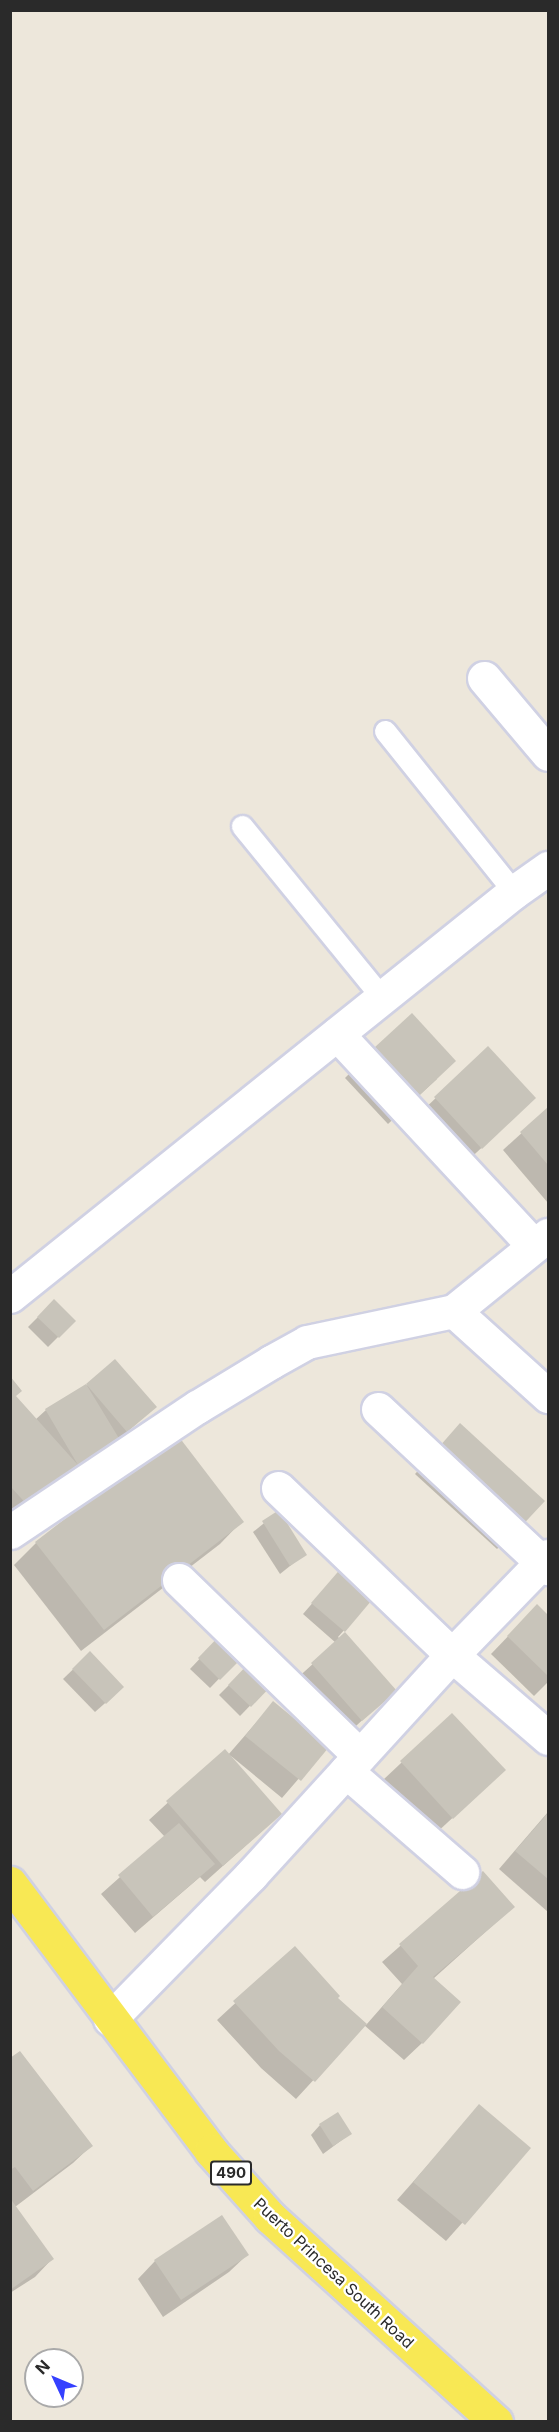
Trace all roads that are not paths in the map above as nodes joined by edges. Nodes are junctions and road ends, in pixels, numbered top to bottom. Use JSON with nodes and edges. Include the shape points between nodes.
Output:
{"nodes":[{"id":1,"x":484,"y":678,"type":"dead end"},
{"id":2,"x":385,"y":731,"type":"dead end"},
{"id":3,"x":545,"y":740,"type":"edge"},
{"id":4,"x":242,"y":826,"type":"dead end"},
{"id":5,"x":549,"y":868,"type":"edge"},
{"id":6,"x":514,"y":892,"type":"junction"},
{"id":7,"x":383,"y":999,"type":"junction"},
{"id":8,"x":337,"y":1034,"type":"junction"},
{"id":9,"x":541,"y":1241,"type":"edge"},
{"id":10,"x":10,"y":1296,"type":"edge"},
{"id":11,"x":454,"y":1311,"type":"junction"},
{"id":12,"x":549,"y":1396,"type":"edge"},
{"id":13,"x":378,"y":1409,"type":"dead end"},
{"id":14,"x":278,"y":1488,"type":"dead end"},
{"id":15,"x":10,"y":1532,"type":"edge"},
{"id":16,"x":546,"y":1562,"type":"edge"},
{"id":17,"x":179,"y":1580,"type":"dead end"},
{"id":18,"x":452,"y":1655,"type":"junction"},
{"id":19,"x":549,"y":1738,"type":"edge"},
{"id":20,"x":353,"y":1763,"type":"junction"},
{"id":21,"x":462,"y":1872,"type":"dead end"},
{"id":22,"x":10,"y":1883,"type":"edge"},
{"id":23,"x":110,"y":2019,"type":"junction"},
{"id":24,"x":496,"y":2421,"type":"edge"}],
"edges":[{"from":1,"to":3,"type":"street"},
{"from":2,"to":6,"type":"lane"},
{"from":4,"to":7,"type":"lane"},
{"from":5,"to":6,"type":"street"},
{"from":6,"to":7,"type":"street"},
{"from":7,"to":8,"type":"street"},
{"from":8,"to":9,"type":"street"},
{"from":8,"to":10,"type":"street"},
{"from":9,"to":11,"type":"street"},
{"from":11,"to":12,"type":"street"},
{"from":11,"to":15,"type":"street","via":[[307,1342],[196,1407]]},
{"from":13,"to":16,"type":"street"},
{"from":14,"to":18,"type":"street"},
{"from":16,"to":18,"type":"street"},
{"from":17,"to":20,"type":"street"},
{"from":18,"to":19,"type":"street"},
{"from":18,"to":20,"type":"street"},
{"from":20,"to":21,"type":"street"},
{"from":20,"to":23,"type":"street","via":[[251,1875]]},
{"from":22,"to":23,"type":"main road","name":"Puerto Princesa South Road","number":"490"},
{"from":23,"to":24,"type":"main road","name":"Puerto Princesa South Road","number":"490","via":[[212,2151],[270,2217]]}]}
